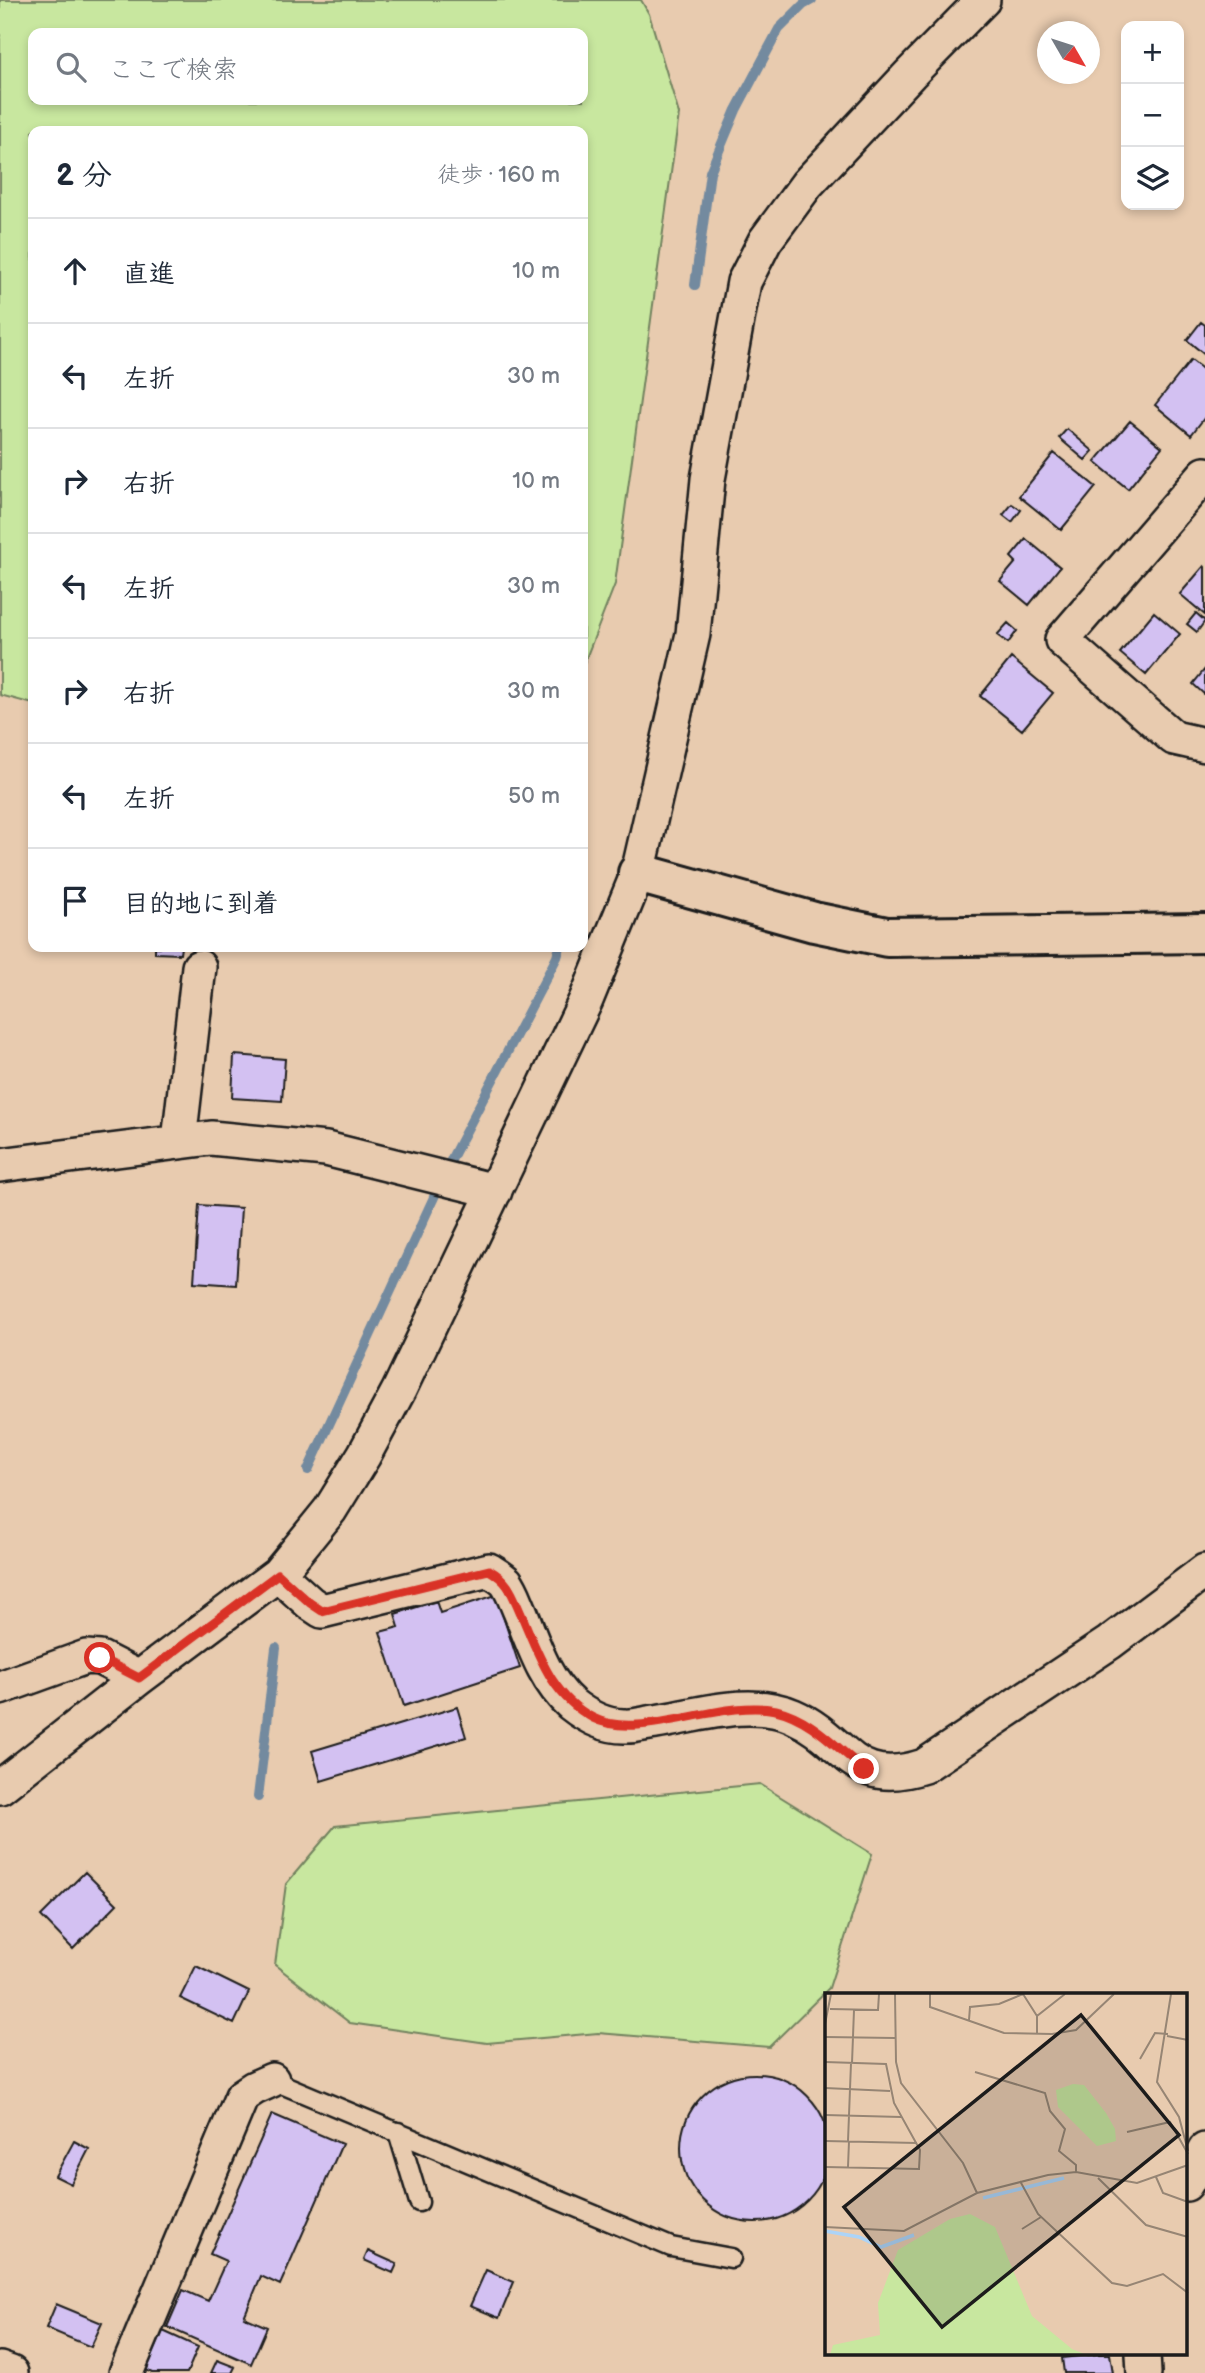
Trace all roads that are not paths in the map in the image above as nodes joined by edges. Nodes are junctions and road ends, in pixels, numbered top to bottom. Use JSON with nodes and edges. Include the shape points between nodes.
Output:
{"nodes":[{"id":1,"x":983,"y":0,"type":"edge"},
{"id":2,"x":1205,"y":474,"type":"edge"},
{"id":3,"x":1205,"y":745,"type":"edge"},
{"id":4,"x":638,"y":873,"type":"junction"},
{"id":5,"x":1205,"y":933,"type":"edge"},
{"id":6,"x":200,"y":967,"type":"dead end"},
{"id":7,"x":179,"y":1141,"type":"junction"},
{"id":8,"x":0,"y":1165,"type":"edge"},
{"id":9,"x":495,"y":1191,"type":"junction"},
{"id":10,"x":1205,"y":1571,"type":"edge"},
{"id":11,"x":278,"y":1574,"type":"junction"},
{"id":12,"x":139,"y":1678,"type":"junction"},
{"id":13,"x":0,"y":1688,"type":"edge"},
{"id":14,"x":0,"y":1787,"type":"edge"},
{"id":15,"x":272,"y":2080,"type":"joint"},
{"id":16,"x":398,"y":2132,"type":"junction"},
{"id":17,"x":1205,"y":2150,"type":"edge"},
{"id":18,"x":1188,"y":2180,"type":"edge"},
{"id":19,"x":419,"y":2202,"type":"dead end"},
{"id":20,"x":732,"y":2259,"type":"dead end"},
{"id":21,"x":0,"y":2369,"type":"edge"},
{"id":22,"x":11,"y":2373,"type":"edge"},
{"id":23,"x":126,"y":2373,"type":"edge"}],
"edges":[{"from":1,"to":4,"type":"street","via":[[807,184],[765,241],[744,282],[709,479],[693,634]]},
{"from":2,"to":3,"type":"street","via":[[1062,640],[1174,738]]},
{"from":4,"to":5,"type":"street","via":[[814,922],[887,937]]},
{"from":4,"to":9,"type":"street","via":[[586,1000]]},
{"from":6,"to":7,"type":"street"},
{"from":7,"to":8,"type":"street"},
{"from":7,"to":9,"type":"street","via":[[211,1139],[326,1149]]},
{"from":9,"to":11,"type":"street","via":[[364,1454],[330,1510]]},
{"from":10,"to":11,"type":"street","via":[[1110,1643],[924,1766],[880,1773],[864,1769],[818,1731],[776,1710],[744,1708],[625,1727],[591,1717],[572,1704],[548,1676],[508,1583],[489,1570],[322,1611]]},
{"from":11,"to":12,"type":"street"},
{"from":12,"to":13,"type":"street","via":[[100,1658],[86,1657]]},
{"from":12,"to":14,"type":"street"},
{"from":15,"to":16,"type":"lane"},
{"from":15,"to":23,"type":"street","via":[[242,2096]]},
{"from":16,"to":19,"type":"lane"},
{"from":16,"to":20,"type":"lane","via":[[671,2247]]},
{"from":17,"to":18,"type":"street"},
{"from":21,"to":22,"type":"street"}]}
